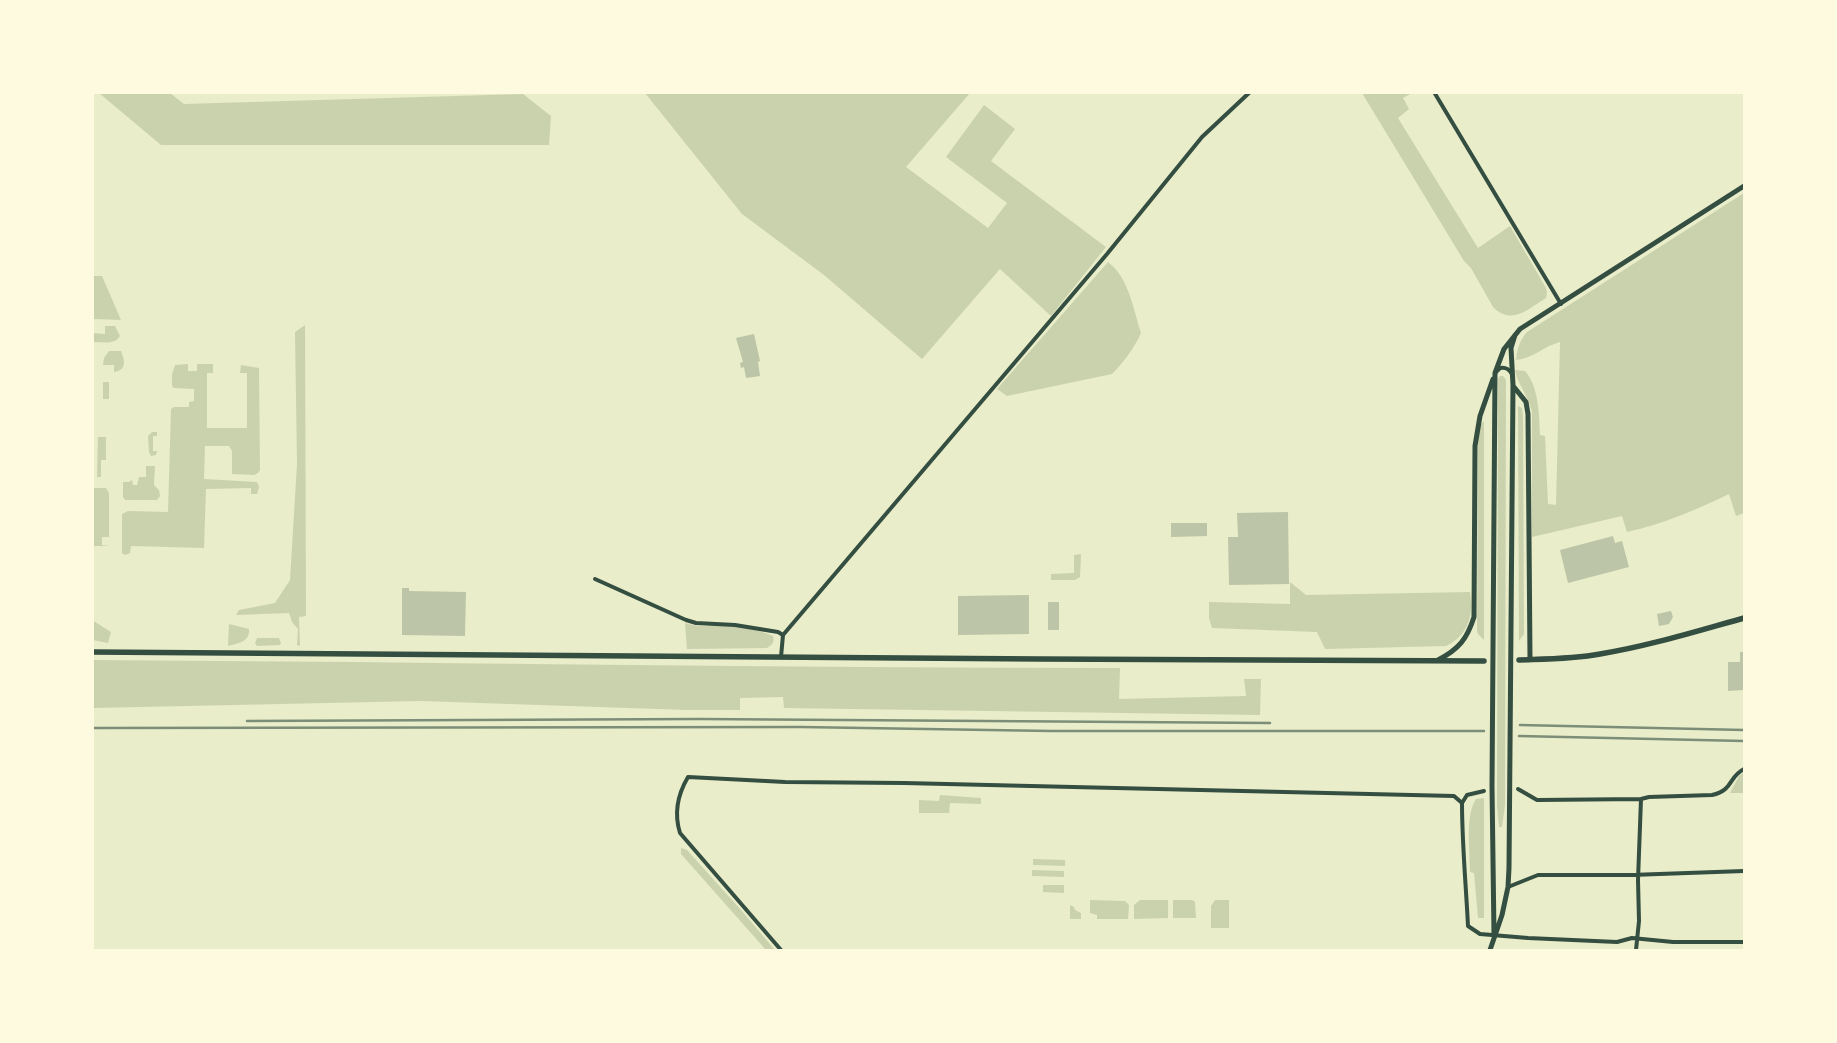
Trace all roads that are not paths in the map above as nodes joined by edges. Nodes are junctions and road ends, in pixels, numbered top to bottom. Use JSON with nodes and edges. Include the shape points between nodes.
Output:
{"nodes":[{"id":1,"x":1250,"y":92,"type":"edge"},
{"id":2,"x":1434,"y":92,"type":"edge"},
{"id":3,"x":1744,"y":186,"type":"edge"},
{"id":4,"x":1561,"y":304,"type":"junction"},
{"id":5,"x":1516,"y":332,"type":"junction"},
{"id":6,"x":1494,"y":375,"type":"junction"},
{"id":7,"x":1513,"y":376,"type":"junction"},
{"id":8,"x":1513,"y":385,"type":"junction"},
{"id":9,"x":595,"y":579,"type":"dead end"},
{"id":10,"x":1744,"y":618,"type":"edge"},
{"id":11,"x":783,"y":635,"type":"junction"},
{"id":12,"x":92,"y":652,"type":"edge"},
{"id":13,"x":781,"y":657,"type":"junction"},
{"id":14,"x":1484,"y":660,"type":"dead end"},
{"id":15,"x":1520,"y":660,"type":"dead end"},
{"id":16,"x":1530,"y":660,"type":"junction"},
{"id":17,"x":1437,"y":661,"type":"junction"},
{"id":18,"x":1744,"y":769,"type":"edge"},
{"id":19,"x":1518,"y":789,"type":"dead end"},
{"id":20,"x":1484,"y":791,"type":"dead end"},
{"id":21,"x":1641,"y":799,"type":"junction"},
{"id":22,"x":1462,"y":803,"type":"junction"},
{"id":23,"x":1744,"y":871,"type":"edge"},
{"id":24,"x":1639,"y":874,"type":"junction"},
{"id":25,"x":1508,"y":887,"type":"junction"},
{"id":26,"x":1494,"y":935,"type":"junction"},
{"id":27,"x":1637,"y":939,"type":"junction"},
{"id":28,"x":1744,"y":942,"type":"edge"},
{"id":29,"x":781,"y":950,"type":"edge"},
{"id":30,"x":1490,"y":950,"type":"edge"},
{"id":31,"x":1636,"y":950,"type":"edge"}],
"edges":[{"from":1,"to":11,"type":"street","via":[[1202,137],[1112,248]]},
{"from":2,"to":4,"type":"street"},
{"from":3,"to":4,"type":"main road"},
{"from":4,"to":5,"type":"main road"},
{"from":5,"to":6,"type":"main road","via":[[1504,349]]},
{"from":5,"to":7,"type":"main road","via":[[1511,348]]},
{"from":6,"to":7,"type":"street","via":[[1505,367]]},
{"from":6,"to":17,"type":"main road","via":[[1480,416],[1475,446],[1474,617],[1460,646]]},
{"from":6,"to":26,"type":"main road"},
{"from":7,"to":8,"type":"main road"},
{"from":8,"to":16,"type":"main road","via":[[1526,402],[1528,414]]},
{"from":8,"to":25,"type":"main road"},
{"from":9,"to":11,"type":"street","via":[[696,623],[735,625]]},
{"from":10,"to":16,"type":"main road","via":[[1610,652]]},
{"from":11,"to":13,"type":"street"},
{"from":12,"to":13,"type":"main road"},
{"from":13,"to":17,"type":"main road"},
{"from":14,"to":17,"type":"main road"},
{"from":15,"to":16,"type":"main road"},
{"from":18,"to":21,"type":"street","via":[[1722,793]]},
{"from":19,"to":21,"type":"street","via":[[1538,800]]},
{"from":20,"to":22,"type":"street","via":[[1467,795]]},
{"from":21,"to":24,"type":"street"},
{"from":22,"to":26,"type":"street","via":[[1468,926],[1480,934]]},
{"from":22,"to":29,"type":"street","via":[[1454,796],[785,782],[688,777],[682,786],[677,812],[680,833]]},
{"from":23,"to":24,"type":"street"},
{"from":24,"to":25,"type":"street","via":[[1538,875]]},
{"from":24,"to":27,"type":"street"},
{"from":25,"to":26,"type":"main road"},
{"from":26,"to":27,"type":"street","via":[[1617,942]]},
{"from":26,"to":30,"type":"main road"},
{"from":27,"to":28,"type":"street"},
{"from":27,"to":31,"type":"street"}]}
